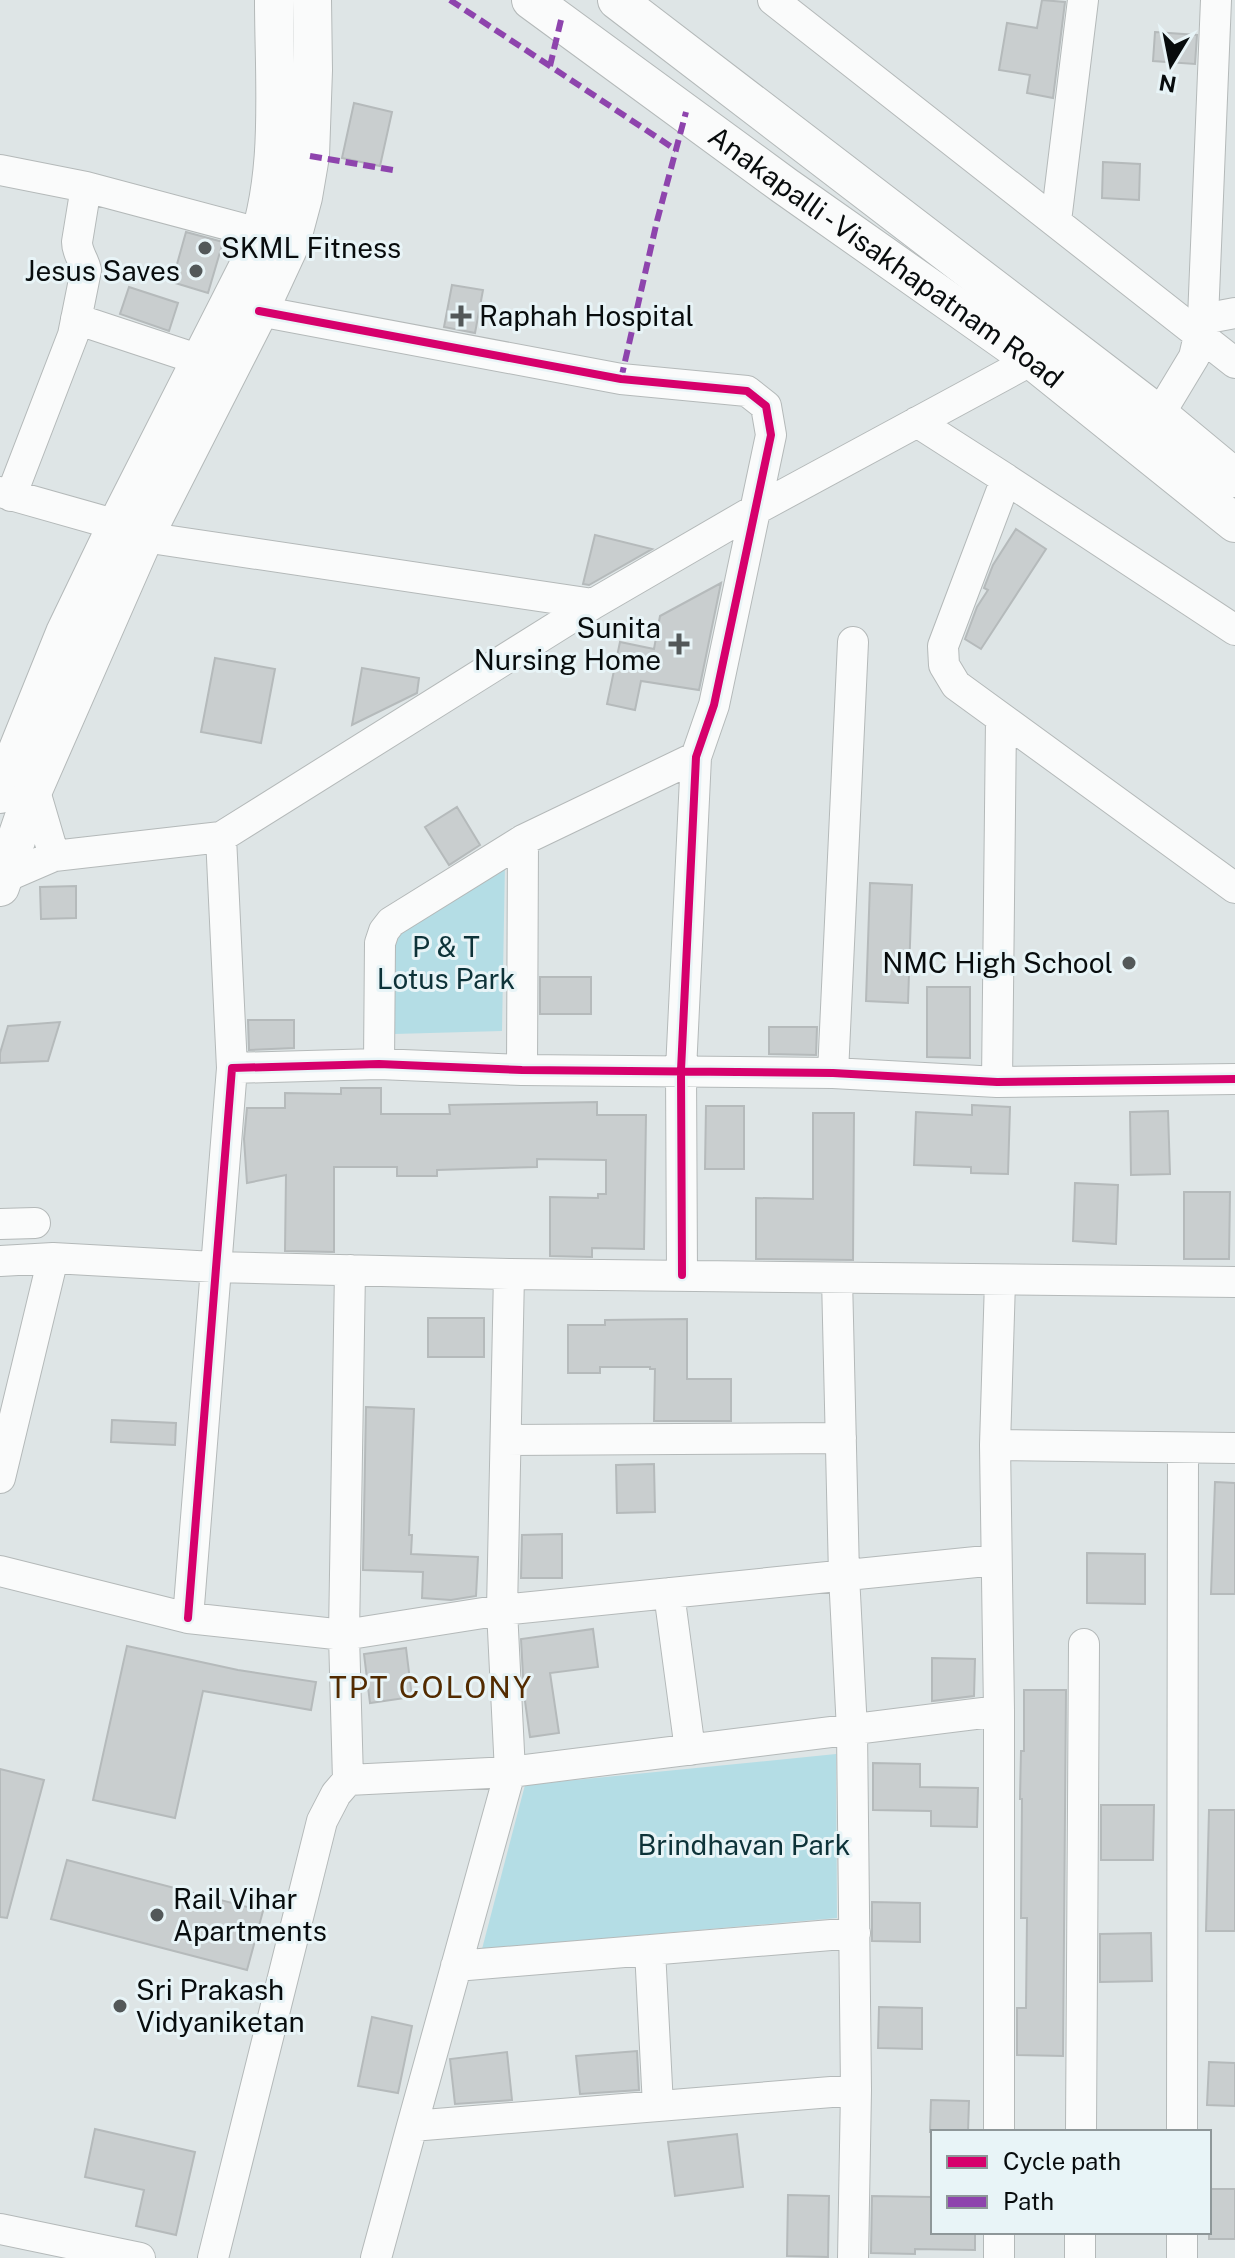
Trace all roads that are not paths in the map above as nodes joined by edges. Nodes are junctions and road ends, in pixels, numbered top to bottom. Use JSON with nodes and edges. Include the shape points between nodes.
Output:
{"nodes":[{"id":1,"x":274,"y":0,"type":"edge"},
{"id":2,"x":312,"y":0,"type":"edge"},
{"id":3,"x":531,"y":0,"type":"edge"},
{"id":4,"x":617,"y":0,"type":"edge"},
{"id":5,"x":773,"y":0,"type":"edge"},
{"id":6,"x":1083,"y":0,"type":"edge"},
{"id":7,"x":1216,"y":0,"type":"edge"},
{"id":8,"x":0,"y":170,"type":"edge"},
{"id":9,"x":86,"y":187,"type":"junction"},
{"id":10,"x":1056,"y":221,"type":"junction"},
{"id":11,"x":276,"y":238,"type":"junction"},
{"id":12,"x":259,"y":311,"type":"junction"},
{"id":13,"x":1235,"y":313,"type":"edge"},
{"id":14,"x":76,"y":319,"type":"junction"},
{"id":15,"x":1201,"y":326,"type":"junction"},
{"id":16,"x":200,"y":360,"type":"junction"},
{"id":17,"x":1032,"y":360,"type":"junction"},
{"id":18,"x":1235,"y":363,"type":"edge"},
{"id":19,"x":1159,"y":415,"type":"junction"},
{"id":20,"x":917,"y":422,"type":"junction"},
{"id":21,"x":1235,"y":478,"type":"edge"},
{"id":22,"x":1006,"y":479,"type":"junction"},
{"id":23,"x":6,"y":494,"type":"edge"},
{"id":24,"x":753,"y":511,"type":"junction"},
{"id":25,"x":1235,"y":523,"type":"edge"},
{"id":26,"x":131,"y":531,"type":"junction"},
{"id":27,"x":593,"y":604,"type":"junction"},
{"id":28,"x":1235,"y":630,"type":"edge"},
{"id":29,"x":853,"y":642,"type":"dead end"},
{"id":30,"x":1001,"y":720,"type":"junction"},
{"id":31,"x":696,"y":757,"type":"junction"},
{"id":32,"x":10,"y":783,"type":"edge"},
{"id":33,"x":221,"y":837,"type":"junction"},
{"id":34,"x":523,"y":840,"type":"junction"},
{"id":35,"x":54,"y":856,"type":"junction"},
{"id":36,"x":1,"y":883,"type":"edge"},
{"id":37,"x":1235,"y":888,"type":"edge"},
{"id":38,"x":379,"y":1064,"type":"junction"},
{"id":39,"x":232,"y":1068,"type":"junction"},
{"id":40,"x":522,"y":1070,"type":"junction"},
{"id":41,"x":681,"y":1070,"type":"junction"},
{"id":42,"x":833,"y":1073,"type":"junction"},
{"id":43,"x":1235,"y":1079,"type":"edge"},
{"id":44,"x":997,"y":1082,"type":"junction"},
{"id":45,"x":35,"y":1223,"type":"dead end"},
{"id":46,"x":0,"y":1224,"type":"edge"},
{"id":47,"x":53,"y":1258,"type":"junction"},
{"id":48,"x":0,"y":1261,"type":"edge"},
{"id":49,"x":214,"y":1267,"type":"junction"},
{"id":50,"x":350,"y":1270,"type":"junction"},
{"id":51,"x":509,"y":1274,"type":"junction"},
{"id":52,"x":682,"y":1275,"type":"junction"},
{"id":53,"x":837,"y":1278,"type":"junction"},
{"id":54,"x":1000,"y":1281,"type":"junction"},
{"id":55,"x":1235,"y":1282,"type":"edge"},
{"id":56,"x":841,"y":1438,"type":"junction"},
{"id":57,"x":506,"y":1440,"type":"junction"},
{"id":58,"x":995,"y":1445,"type":"junction"},
{"id":59,"x":1183,"y":1448,"type":"junction"},
{"id":60,"x":1235,"y":1448,"type":"edge"},
{"id":61,"x":0,"y":1478,"type":"edge"},
{"id":62,"x":996,"y":1560,"type":"junction"},
{"id":63,"x":0,"y":1571,"type":"edge"},
{"id":64,"x":844,"y":1575,"type":"junction"},
{"id":65,"x":669,"y":1593,"type":"junction"},
{"id":66,"x":502,"y":1610,"type":"junction"},
{"id":67,"x":188,"y":1618,"type":"junction"},
{"id":68,"x":344,"y":1635,"type":"junction"},
{"id":69,"x":1084,"y":1644,"type":"dead end"},
{"id":70,"x":999,"y":1711,"type":"junction"},
{"id":71,"x":852,"y":1730,"type":"junction"},
{"id":72,"x":690,"y":1750,"type":"junction"},
{"id":73,"x":510,"y":1772,"type":"junction"},
{"id":74,"x":348,"y":1780,"type":"junction"},
{"id":75,"x":855,"y":1933,"type":"junction"},
{"id":76,"x":650,"y":1950,"type":"junction"},
{"id":77,"x":456,"y":1966,"type":"junction"},
{"id":78,"x":856,"y":2090,"type":"junction"},
{"id":79,"x":658,"y":2106,"type":"junction"},
{"id":80,"x":412,"y":2126,"type":"junction"},
{"id":81,"x":999,"y":2130,"type":"edge"},
{"id":82,"x":1081,"y":2130,"type":"edge"},
{"id":83,"x":1182,"y":2130,"type":"edge"},
{"id":84,"x":0,"y":2229,"type":"edge"},
{"id":85,"x":999,"y":2234,"type":"edge"},
{"id":86,"x":1080,"y":2234,"type":"edge"},
{"id":87,"x":1182,"y":2234,"type":"edge"},
{"id":88,"x":140,"y":2258,"type":"edge"},
{"id":89,"x":213,"y":2258,"type":"edge"},
{"id":90,"x":376,"y":2258,"type":"edge"},
{"id":91,"x":853,"y":2258,"type":"edge"},
{"id":92,"x":999,"y":2258,"type":"edge"},
{"id":93,"x":1080,"y":2258,"type":"edge"},
{"id":94,"x":1182,"y":2258,"type":"edge"}],
"edges":[{"from":1,"to":11,"type":"main road","via":[[269,202]]},
{"from":2,"to":11,"type":"main road","via":[[310,156],[303,197]]},
{"from":3,"to":17,"type":"main road","name":"Anakapalli - Visakhapatnam Road"},
{"from":4,"to":19,"type":"main road","name":"Anakapalli - Visakhapatnam Road"},
{"from":5,"to":10,"type":"street"},
{"from":6,"to":10,"type":"street"},
{"from":7,"to":15,"type":"street"},
{"from":8,"to":9,"type":"street"},
{"from":9,"to":11,"type":"street"},
{"from":9,"to":14,"type":"street","via":[[77,250],[86,270]]},
{"from":10,"to":15,"type":"street"},
{"from":11,"to":12,"type":"main road"},
{"from":11,"to":16,"type":"main road"},
{"from":12,"to":24,"type":"street","via":[[621,379],[747,391],[766,406],[771,435]]},
{"from":12,"to":26,"type":"main road"},
{"from":13,"to":15,"type":"street"},
{"from":14,"to":16,"type":"street"},
{"from":14,"to":23,"type":"street"},
{"from":15,"to":18,"type":"street"},
{"from":15,"to":19,"type":"street","via":[[1194,357]]},
{"from":16,"to":26,"type":"main road"},
{"from":17,"to":20,"type":"street"},
{"from":17,"to":25,"type":"main road","name":"Anakapalli - Visakhapatnam Road"},
{"from":19,"to":21,"type":"main road","name":"Anakapalli - Visakhapatnam Road"},
{"from":20,"to":22,"type":"street"},
{"from":20,"to":24,"type":"street"},
{"from":22,"to":28,"type":"street"},
{"from":22,"to":30,"type":"street","via":[[943,646],[944,665],[956,685]]},
{"from":23,"to":26,"type":"street"},
{"from":24,"to":27,"type":"street"},
{"from":24,"to":31,"type":"street","via":[[714,705]]},
{"from":26,"to":27,"type":"street"},
{"from":26,"to":32,"type":"main road"},
{"from":27,"to":33,"type":"street"},
{"from":29,"to":42,"type":"street"},
{"from":30,"to":37,"type":"street"},
{"from":30,"to":44,"type":"street"},
{"from":31,"to":34,"type":"street"},
{"from":31,"to":41,"type":"street"},
{"from":32,"to":35,"type":"street"},
{"from":32,"to":36,"type":"main road"},
{"from":33,"to":35,"type":"street"},
{"from":33,"to":39,"type":"street"},
{"from":34,"to":38,"type":"street","via":[[384,931]]},
{"from":34,"to":40,"type":"street"},
{"from":35,"to":36,"type":"street"},
{"from":38,"to":39,"type":"street"},
{"from":38,"to":40,"type":"street"},
{"from":39,"to":49,"type":"street"},
{"from":40,"to":41,"type":"street"},
{"from":41,"to":42,"type":"street"},
{"from":41,"to":52,"type":"street"},
{"from":42,"to":44,"type":"street"},
{"from":43,"to":44,"type":"street"},
{"from":45,"to":46,"type":"street"},
{"from":47,"to":48,"type":"street"},
{"from":47,"to":49,"type":"street"},
{"from":47,"to":61,"type":"street"},
{"from":49,"to":50,"type":"street"},
{"from":49,"to":67,"type":"street"},
{"from":50,"to":51,"type":"street"},
{"from":50,"to":68,"type":"street"},
{"from":51,"to":52,"type":"street"},
{"from":51,"to":57,"type":"street"},
{"from":52,"to":53,"type":"street"},
{"from":53,"to":54,"type":"street"},
{"from":53,"to":56,"type":"street"},
{"from":54,"to":55,"type":"street"},
{"from":54,"to":58,"type":"street"},
{"from":56,"to":57,"type":"street"},
{"from":56,"to":64,"type":"street"},
{"from":57,"to":66,"type":"street"},
{"from":58,"to":59,"type":"street"},
{"from":58,"to":62,"type":"street"},
{"from":59,"to":60,"type":"street"},
{"from":59,"to":83,"type":"street"},
{"from":62,"to":64,"type":"street"},
{"from":62,"to":70,"type":"street"},
{"from":63,"to":67,"type":"street"},
{"from":64,"to":65,"type":"street"},
{"from":64,"to":71,"type":"street"},
{"from":65,"to":66,"type":"street"},
{"from":65,"to":72,"type":"street"},
{"from":66,"to":68,"type":"street"},
{"from":66,"to":73,"type":"street"},
{"from":67,"to":68,"type":"street"},
{"from":68,"to":74,"type":"street"},
{"from":69,"to":82,"type":"street"},
{"from":70,"to":71,"type":"street"},
{"from":70,"to":81,"type":"street"},
{"from":71,"to":72,"type":"street"},
{"from":71,"to":75,"type":"street"},
{"from":72,"to":73,"type":"street"},
{"from":73,"to":74,"type":"street"},
{"from":73,"to":77,"type":"street"},
{"from":74,"to":89,"type":"street","via":[[322,1821]]},
{"from":75,"to":76,"type":"street"},
{"from":75,"to":78,"type":"street"},
{"from":76,"to":77,"type":"street"},
{"from":76,"to":79,"type":"street"},
{"from":77,"to":80,"type":"street"},
{"from":78,"to":79,"type":"street"},
{"from":78,"to":91,"type":"street"},
{"from":79,"to":80,"type":"street"},
{"from":80,"to":90,"type":"street"},
{"from":84,"to":88,"type":"street"},
{"from":85,"to":92,"type":"street"},
{"from":86,"to":93,"type":"street"},
{"from":87,"to":94,"type":"street"}]}
